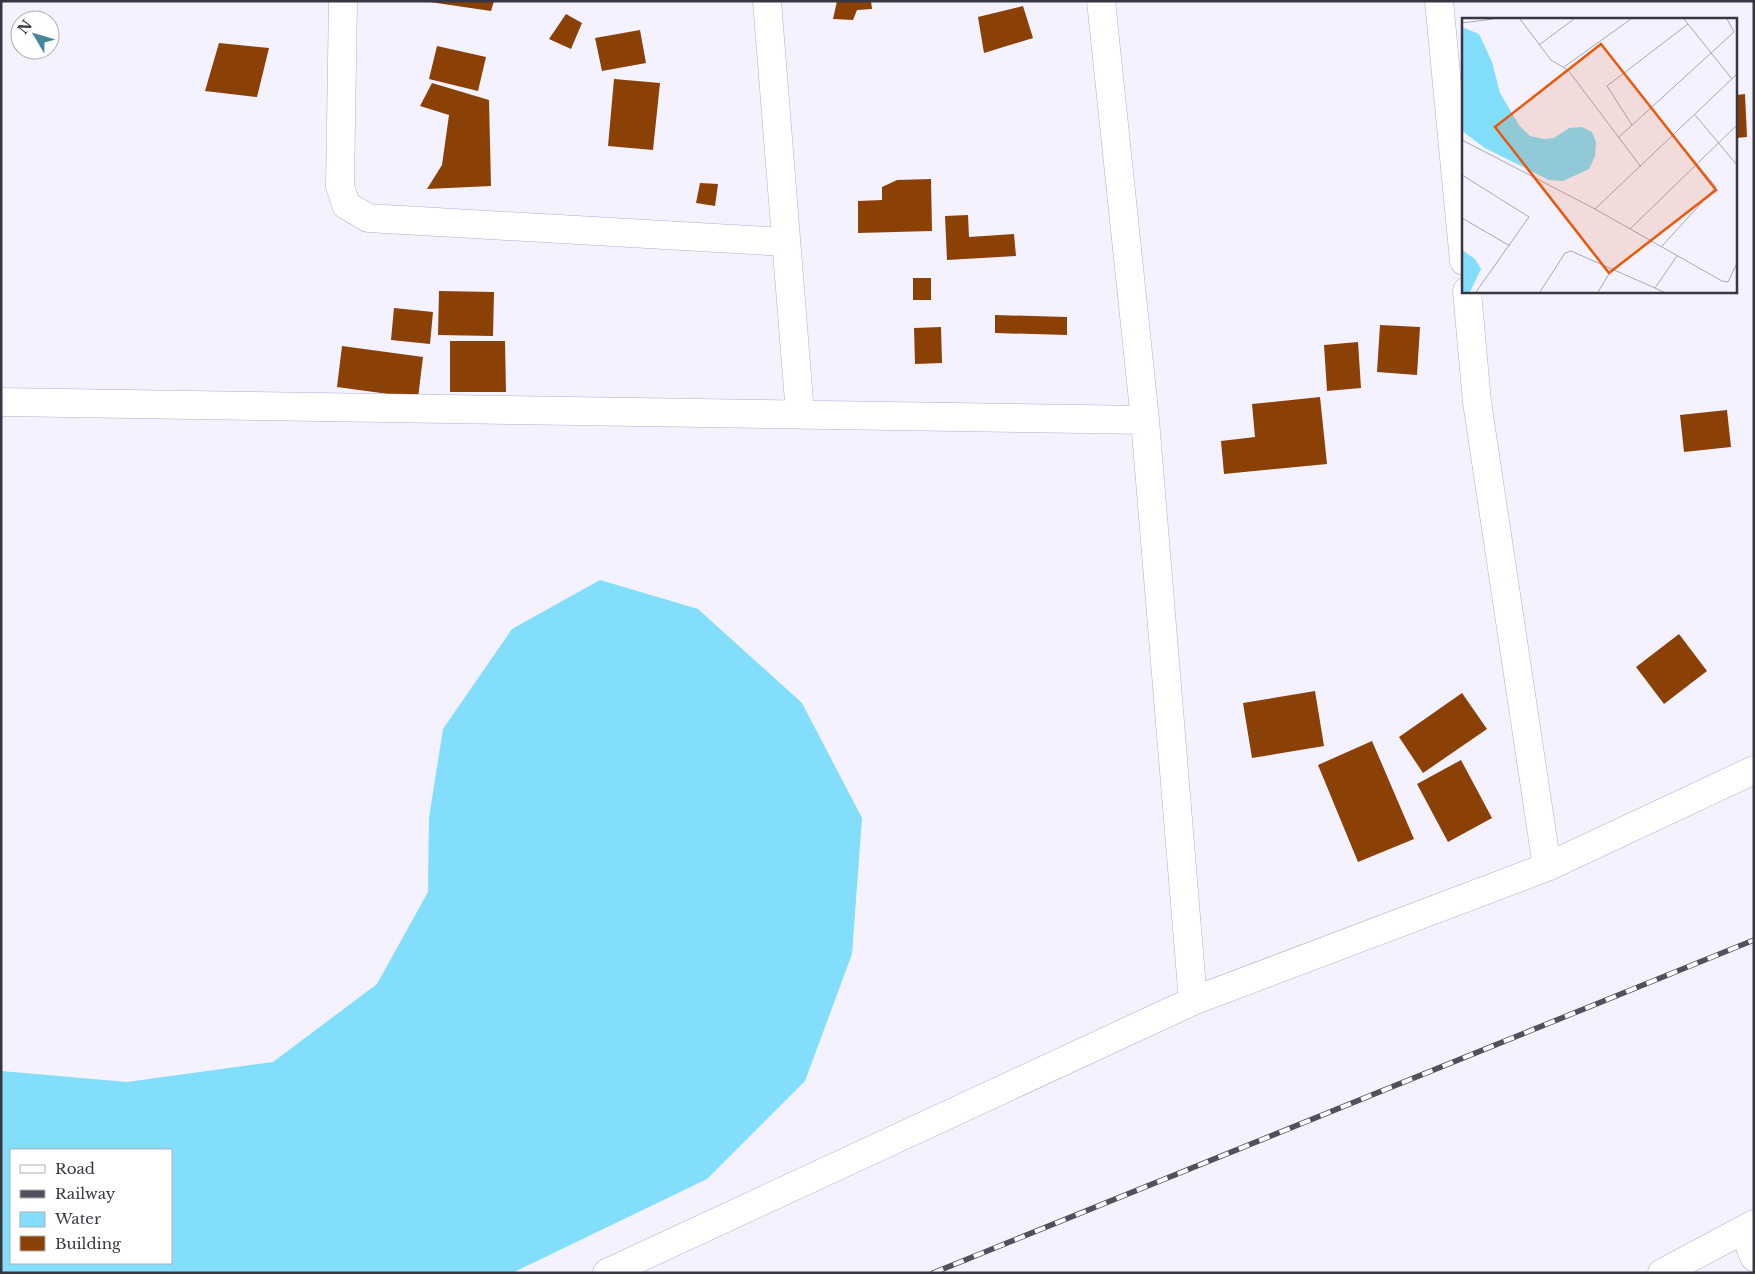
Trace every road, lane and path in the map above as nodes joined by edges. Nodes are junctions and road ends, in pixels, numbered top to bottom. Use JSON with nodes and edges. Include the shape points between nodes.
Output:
{"nodes":[{"id":1,"x":343,"y":1,"type":"edge"},
{"id":2,"x":767,"y":1,"type":"edge"},
{"id":3,"x":1101,"y":1,"type":"edge"},
{"id":4,"x":1439,"y":1,"type":"edge"},
{"id":5,"x":1462,"y":240,"type":"edge"},
{"id":6,"x":786,"y":242,"type":"junction"},
{"id":7,"x":1467,"y":292,"type":"edge"},
{"id":8,"x":1,"y":402,"type":"edge"},
{"id":9,"x":800,"y":414,"type":"junction"},
{"id":10,"x":1145,"y":420,"type":"junction"},
{"id":11,"x":1754,"y":770,"type":"edge"},
{"id":12,"x":1546,"y":867,"type":"junction"},
{"id":13,"x":1193,"y":1001,"type":"junction"},
{"id":14,"x":1749,"y":1227,"type":"edge"},
{"id":15,"x":1754,"y":1257,"type":"edge"},
{"id":16,"x":607,"y":1273,"type":"edge"},
{"id":17,"x":1662,"y":1273,"type":"edge"}],
"edges":[{"from":1,"to":6,"type":"street","via":[[340,186],[346,205],[368,218]]},
{"from":2,"to":6,"type":"street"},
{"from":3,"to":10,"type":"street"},
{"from":4,"to":5,"type":"street"},
{"from":6,"to":9,"type":"street"},
{"from":7,"to":12,"type":"street","via":[[1477,402]]},
{"from":8,"to":9,"type":"street"},
{"from":9,"to":10,"type":"street"},
{"from":10,"to":13,"type":"street"},
{"from":11,"to":12,"type":"street"},
{"from":12,"to":13,"type":"street"},
{"from":13,"to":16,"type":"street"},
{"from":14,"to":15,"type":"street"},
{"from":14,"to":17,"type":"street"}]}
